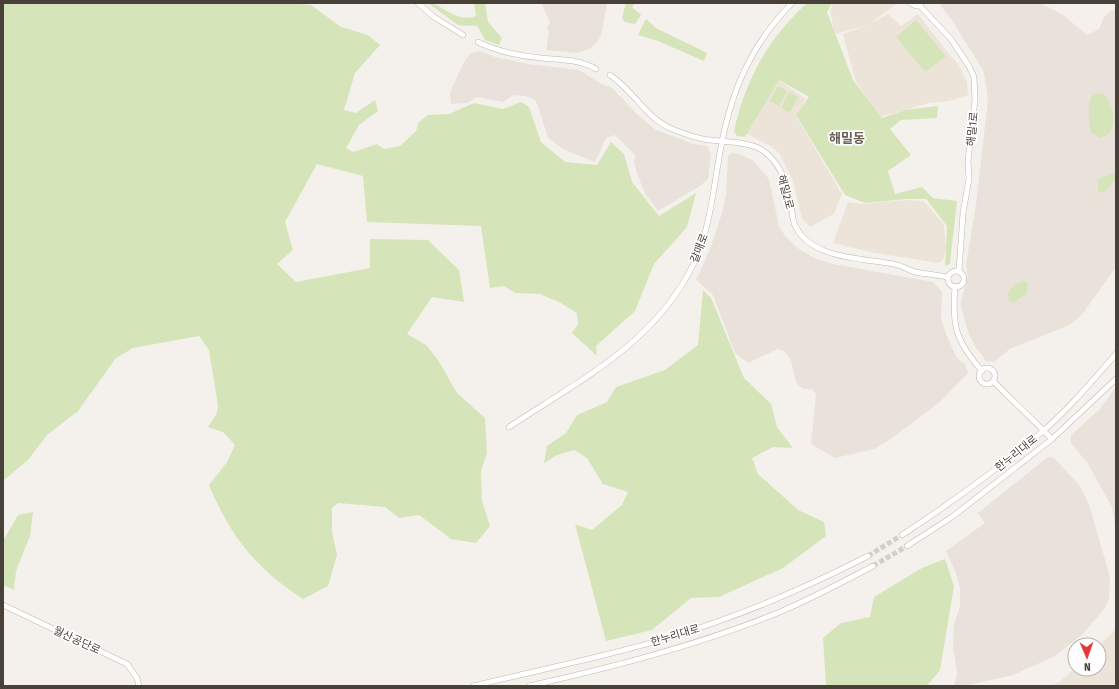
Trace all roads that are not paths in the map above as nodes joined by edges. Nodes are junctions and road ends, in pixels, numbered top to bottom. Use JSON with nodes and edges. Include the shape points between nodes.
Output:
{"nodes":[{"id":1,"x":418,"y":3,"type":"edge"},
{"id":2,"x":792,"y":3,"type":"edge"},
{"id":3,"x":910,"y":3,"type":"edge"},
{"id":4,"x":920,"y":4,"type":"edge"},
{"id":5,"x":462,"y":35,"type":"dead end"},
{"id":6,"x":478,"y":42,"type":"dead end"},
{"id":7,"x":596,"y":69,"type":"dead end"},
{"id":8,"x":610,"y":75,"type":"dead end"},
{"id":9,"x":722,"y":142,"type":"junction"},
{"id":10,"x":958,"y":272,"type":"junction"},
{"id":11,"x":948,"y":278,"type":"junction"},
{"id":12,"x":955,"y":286,"type":"junction"},
{"id":13,"x":1116,"y":354,"type":"edge"},
{"id":14,"x":982,"y":370,"type":"junction"},
{"id":15,"x":1116,"y":379,"type":"edge"},
{"id":16,"x":993,"y":382,"type":"junction"},
{"id":17,"x":509,"y":427,"type":"dead end"},
{"id":18,"x":1043,"y":430,"type":"junction"},
{"id":19,"x":1052,"y":440,"type":"junction"},
{"id":20,"x":902,"y":536,"type":"tunnel mouth"},
{"id":21,"x":908,"y":546,"type":"tunnel mouth"},
{"id":22,"x":868,"y":556,"type":"tunnel mouth"},
{"id":23,"x":873,"y":566,"type":"tunnel mouth"},
{"id":24,"x":3,"y":605,"type":"edge"},
{"id":25,"x":139,"y":686,"type":"edge"},
{"id":26,"x":473,"y":686,"type":"edge"},
{"id":27,"x":529,"y":686,"type":"edge"}],
"edges":[{"from":1,"to":5,"type":"street"},
{"from":2,"to":9,"type":"street","name":"갈매로","via":[[765,34],[743,70]]},
{"from":3,"to":4,"type":"street"},
{"from":4,"to":10,"type":"street","name":"해밀1로","via":[[951,39],[974,77],[975,100],[968,161],[969,179]]},
{"from":6,"to":7,"type":"street","via":[[493,50],[581,62]]},
{"from":8,"to":9,"type":"street","name":"해밀2로","via":[[656,120],[688,135]]},
{"from":9,"to":11,"type":"street","name":"해밀2로","via":[[760,149],[774,161],[784,179],[792,218],[798,230],[824,252],[893,264]]},
{"from":9,"to":17,"type":"street","name":"갈매로","via":[[704,239],[692,269],[664,311],[641,337],[614,358]]},
{"from":10,"to":11,"type":"street","via":[[951,272]]},
{"from":10,"to":12,"type":"street","via":[[963,280]]},
{"from":11,"to":12,"type":"street","via":[[950,284]]},
{"from":12,"to":14,"type":"street","via":[[953,312],[957,334],[964,348]]},
{"from":13,"to":18,"type":"street","name":"한누리대로"},
{"from":14,"to":16,"type":"street","via":[[982,381],[989,384]]},
{"from":14,"to":16,"type":"street","via":[[988,368],[993,371]]},
{"from":15,"to":19,"type":"street","name":"한누리대로"},
{"from":16,"to":18,"type":"street"},
{"from":18,"to":19,"type":"street"},
{"from":18,"to":20,"type":"street","name":"한누리대로","via":[[977,484]]},
{"from":19,"to":21,"type":"street","name":"한누리대로","via":[[952,517]]},
{"from":22,"to":26,"type":"street","name":"한누리대로","via":[[820,581],[718,622],[583,660]]},
{"from":23,"to":27,"type":"street","name":"한누리대로","via":[[774,614],[719,634],[661,654]]},
{"from":24,"to":25,"type":"street","name":"월산공단로","via":[[127,664],[137,678]]}]}
